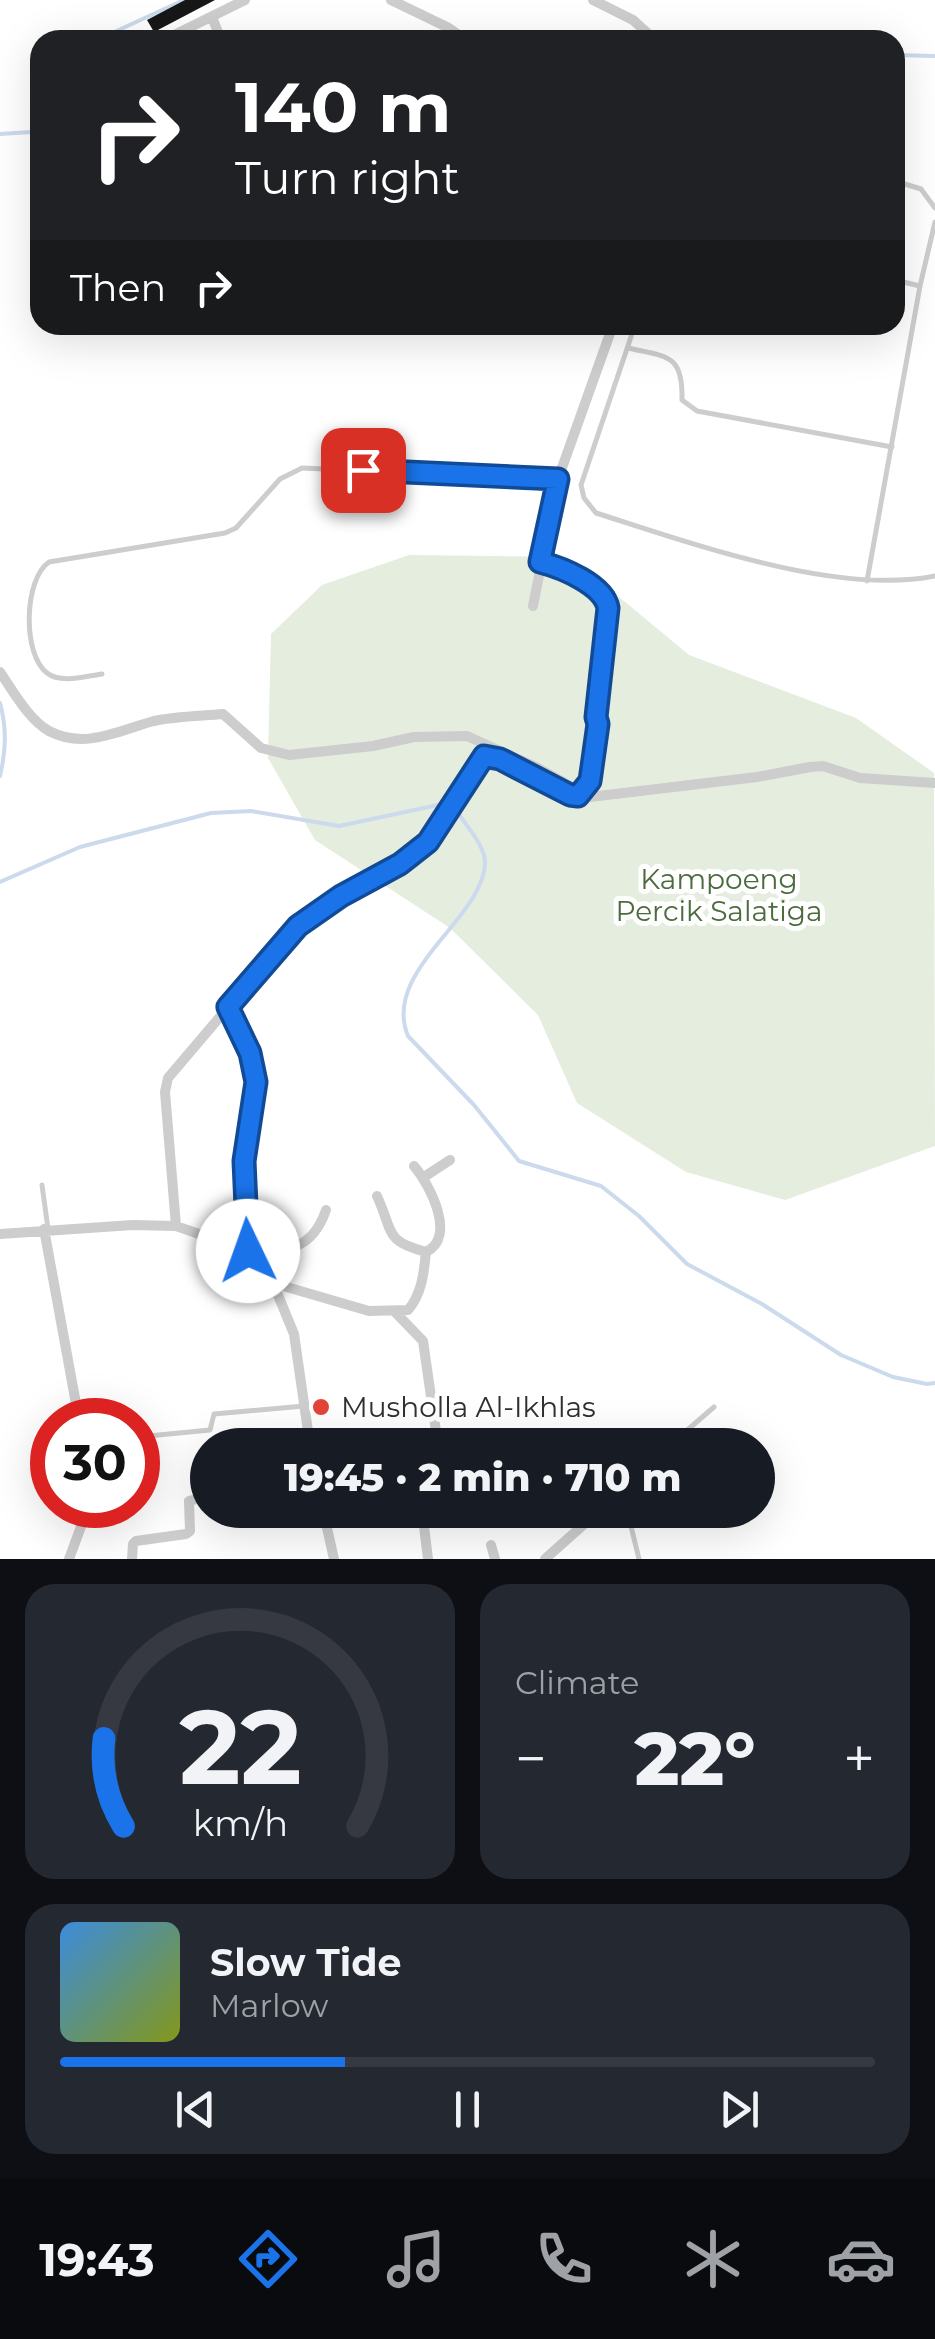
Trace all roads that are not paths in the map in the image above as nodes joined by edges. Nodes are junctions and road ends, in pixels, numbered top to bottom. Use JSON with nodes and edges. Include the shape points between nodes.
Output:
{"nodes":[{"id":1,"x":246,"y":0,"type":"edge"},
{"id":2,"x":391,"y":0,"type":"edge"},
{"id":3,"x":594,"y":0,"type":"edge"},
{"id":4,"x":212,"y":17,"type":"junction"},
{"id":5,"x":185,"y":30,"type":"edge"},
{"id":6,"x":218,"y":30,"type":"edge"},
{"id":7,"x":452,"y":30,"type":"edge"},
{"id":8,"x":644,"y":30,"type":"edge"},
{"id":9,"x":905,"y":184,"type":"edge"},
{"id":10,"x":935,"y":208,"type":"edge"},
{"id":11,"x":935,"y":222,"type":"edge"},
{"id":12,"x":905,"y":282,"type":"edge"},
{"id":13,"x":920,"y":286,"type":"junction"},
{"id":14,"x":609,"y":335,"type":"edge"},
{"id":15,"x":632,"y":335,"type":"edge"},
{"id":16,"x":628,"y":348,"type":"junction"},
{"id":17,"x":892,"y":446,"type":"junction"},
{"id":18,"x":558,"y":479,"type":"junction"},
{"id":19,"x":540,"y":562,"type":"junction"},
{"id":20,"x":935,"y":576,"type":"edge"},
{"id":21,"x":867,"y":581,"type":"junction"},
{"id":22,"x":532,"y":606,"type":"dead end"},
{"id":23,"x":0,"y":672,"type":"edge"},
{"id":24,"x":102,"y":674,"type":"dead end"},
{"id":25,"x":935,"y":784,"type":"edge"},
{"id":26,"x":581,"y":794,"type":"junction"},
{"id":27,"x":228,"y":1007,"type":"junction"},
{"id":28,"x":450,"y":1160,"type":"dead end"},
{"id":29,"x":414,"y":1166,"type":"dead end"},
{"id":30,"x":424,"y":1177,"type":"junction"},
{"id":31,"x":42,"y":1185,"type":"dead end"},
{"id":32,"x":378,"y":1196,"type":"dead end"},
{"id":33,"x":326,"y":1210,"type":"dead end"},
{"id":34,"x":176,"y":1226,"type":"junction"},
{"id":35,"x":46,"y":1229,"type":"junction"},
{"id":36,"x":0,"y":1234,"type":"edge"},
{"id":37,"x":248,"y":1251,"type":"junction"},
{"id":38,"x":426,"y":1252,"type":"junction"},
{"id":39,"x":273,"y":1283,"type":"junction"},
{"id":40,"x":395,"y":1312,"type":"junction"},
{"id":41,"x":75,"y":1398,"type":"edge"},
{"id":42,"x":305,"y":1406,"type":"junction"},
{"id":43,"x":714,"y":1406,"type":"dead end"},
{"id":44,"x":308,"y":1428,"type":"edge"},
{"id":45,"x":436,"y":1428,"type":"edge"},
{"id":46,"x":689,"y":1428,"type":"edge"},
{"id":47,"x":160,"y":1435,"type":"edge"},
{"id":48,"x":190,"y":1500,"type":"edge"},
{"id":49,"x":80,"y":1528,"type":"edge"},
{"id":50,"x":328,"y":1528,"type":"edge"},
{"id":51,"x":424,"y":1528,"type":"edge"},
{"id":52,"x":580,"y":1528,"type":"edge"},
{"id":53,"x":632,"y":1528,"type":"edge"},
{"id":54,"x":491,"y":1545,"type":"dead end"},
{"id":55,"x":69,"y":1559,"type":"edge"},
{"id":56,"x":132,"y":1559,"type":"edge"},
{"id":57,"x":334,"y":1559,"type":"edge"},
{"id":58,"x":428,"y":1559,"type":"edge"},
{"id":59,"x":495,"y":1559,"type":"edge"},
{"id":60,"x":545,"y":1559,"type":"edge"},
{"id":61,"x":639,"y":1559,"type":"edge"}],
"edges":[{"from":1,"to":4,"type":"street"},
{"from":2,"to":7,"type":"street"},
{"from":3,"to":8,"type":"street"},
{"from":4,"to":5,"type":"street"},
{"from":4,"to":6,"type":"street"},
{"from":9,"to":10,"type":"lane","via":[[921,189]]},
{"from":11,"to":13,"type":"lane"},
{"from":12,"to":13,"type":"lane"},
{"from":13,"to":17,"type":"lane"},
{"from":14,"to":18,"type":"street"},
{"from":15,"to":16,"type":"lane"},
{"from":16,"to":17,"type":"lane","via":[[677,364],[682,400],[697,411]]},
{"from":16,"to":21,"type":"lane","via":[[581,485],[596,512],[707,548]]},
{"from":17,"to":21,"type":"lane"},
{"from":18,"to":19,"type":"street"},
{"from":18,"to":24,"type":"lane","via":[[302,468],[280,480],[225,534],[48,562],[31,594],[38,662],[57,678]]},
{"from":19,"to":22,"type":"street"},
{"from":19,"to":26,"type":"street","via":[[599,591],[608,608],[596,741],[590,781]]},
{"from":20,"to":21,"type":"lane"},
{"from":23,"to":26,"type":"street","via":[[40,725],[62,735],[109,738],[154,722],[224,714],[261,748],[290,755],[467,736]]},
{"from":25,"to":26,"type":"street","via":[[860,778],[823,766]]},
{"from":26,"to":27,"type":"street","via":[[484,756],[428,842],[298,926]]},
{"from":27,"to":34,"type":"street","via":[[168,1078]]},
{"from":27,"to":37,"type":"street","via":[[256,1082],[244,1161]]},
{"from":28,"to":30,"type":"street"},
{"from":29,"to":30,"type":"street"},
{"from":30,"to":38,"type":"street","via":[[442,1231]]},
{"from":31,"to":35,"type":"lane"},
{"from":32,"to":38,"type":"street","via":[[394,1239]]},
{"from":33,"to":37,"type":"street","via":[[318,1230],[299,1246]]},
{"from":34,"to":35,"type":"street"},
{"from":34,"to":37,"type":"street"},
{"from":35,"to":36,"type":"street"},
{"from":35,"to":41,"type":"street"},
{"from":37,"to":39,"type":"street"},
{"from":38,"to":40,"type":"street","via":[[414,1302]]},
{"from":39,"to":40,"type":"street"},
{"from":39,"to":42,"type":"street","via":[[294,1334]]},
{"from":40,"to":45,"type":"street","via":[[423,1342]]},
{"from":42,"to":44,"type":"street"},
{"from":42,"to":47,"type":"lane","via":[[214,1414],[210,1430]]},
{"from":43,"to":46,"type":"lane"},
{"from":48,"to":56,"type":"street","via":[[190,1530],[136,1541]]},
{"from":49,"to":55,"type":"street"},
{"from":50,"to":57,"type":"street"},
{"from":51,"to":58,"type":"street"},
{"from":52,"to":60,"type":"street"},
{"from":53,"to":61,"type":"lane"},
{"from":54,"to":59,"type":"street"}]}
